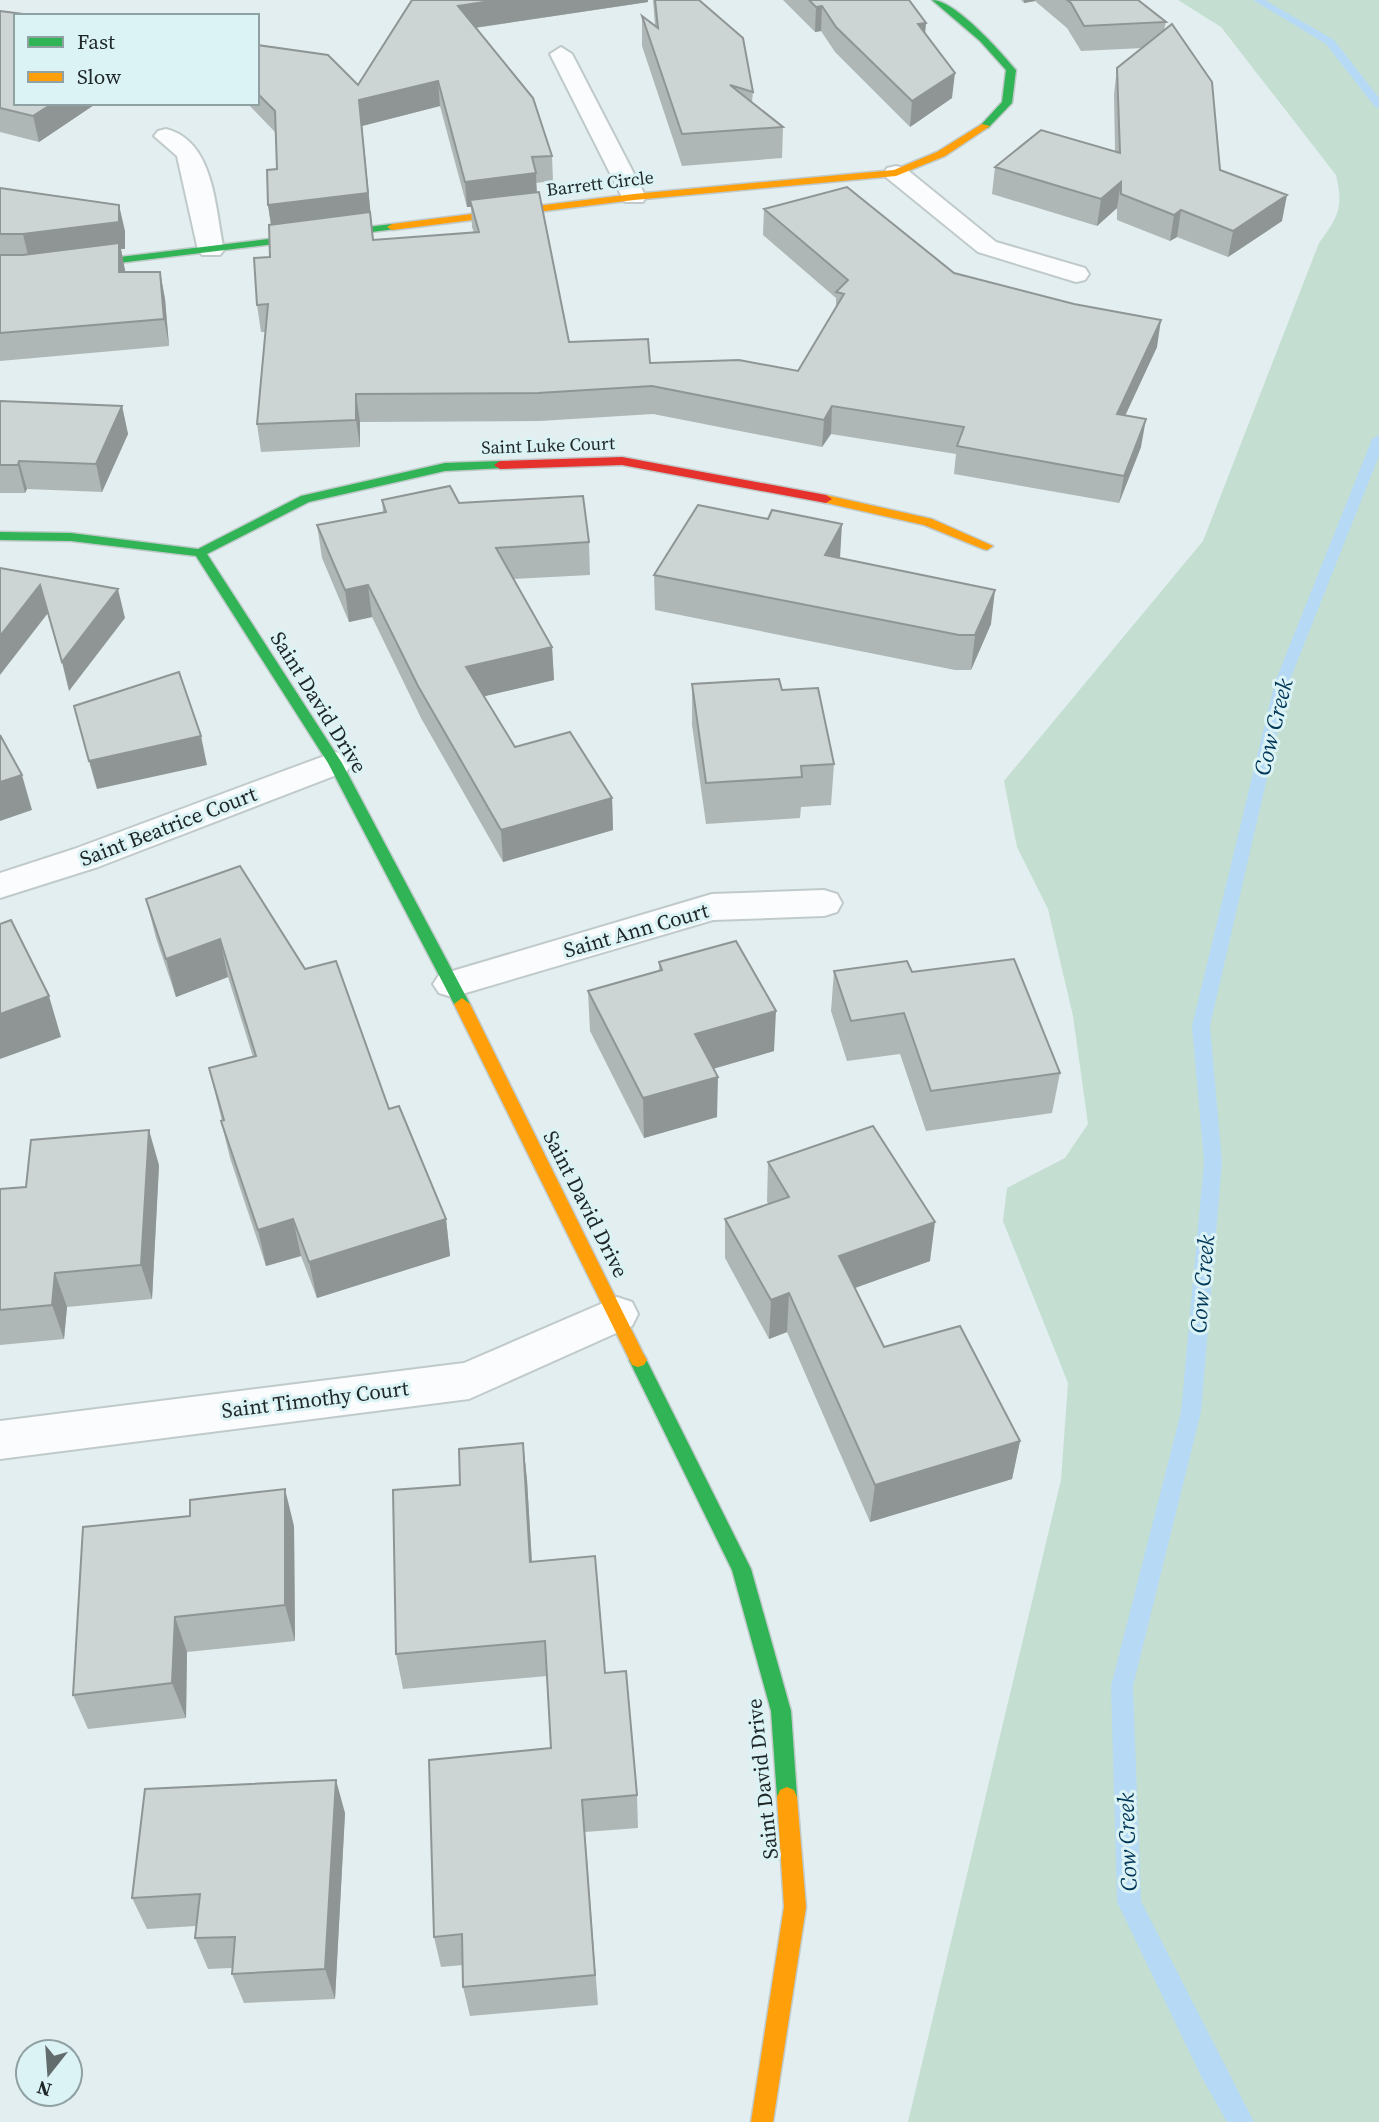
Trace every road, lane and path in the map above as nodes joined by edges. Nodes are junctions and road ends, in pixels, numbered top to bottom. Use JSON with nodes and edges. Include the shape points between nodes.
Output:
{"nodes":[{"id":1,"x":936,"y":0,"type":"edge"},
{"id":2,"x":561,"y":54,"type":"dead end"},
{"id":3,"x":166,"y":136,"type":"dead end"},
{"id":4,"x":895,"y":173,"type":"junction"},
{"id":5,"x":634,"y":197,"type":"junction"},
{"id":6,"x":211,"y":250,"type":"junction"},
{"id":7,"x":0,"y":271,"type":"edge"},
{"id":8,"x":1076,"y":274,"type":"dead end"},
{"id":9,"x":0,"y":536,"type":"edge"},
{"id":10,"x":987,"y":546,"type":"dead end"},
{"id":11,"x":200,"y":553,"type":"junction"},
{"id":12,"x":335,"y":763,"type":"junction"},
{"id":13,"x":0,"y":886,"type":"edge"},
{"id":14,"x":824,"y":903,"type":"dead end"},
{"id":15,"x":452,"y":984,"type":"junction"},
{"id":16,"x":617,"y":1314,"type":"junction"},
{"id":17,"x":0,"y":1440,"type":"edge"},
{"id":18,"x":762,"y":2122,"type":"edge"}],
"edges":[{"from":1,"to":4,"type":"street","name":"Barrett Circle","via":[[983,39],[1011,70],[1007,103],[980,131]]},
{"from":2,"to":5,"type":"street"},
{"from":3,"to":6,"type":"street","via":[[188,153],[192,163]]},
{"from":4,"to":5,"type":"street","name":"Barrett Circle"},
{"from":4,"to":8,"type":"street","via":[[987,247]]},
{"from":5,"to":6,"type":"street","name":"Barrett Circle"},
{"from":6,"to":7,"type":"street","name":"Barrett Circle"},
{"from":9,"to":11,"type":"street","via":[[71,537]]},
{"from":10,"to":11,"type":"street","name":"Saint Luke Court","via":[[928,522],[798,492],[622,461],[445,467],[305,499]]},
{"from":11,"to":12,"type":"street","name":"Saint David Drive"},
{"from":12,"to":13,"type":"street","name":"Saint Beatrice Court"},
{"from":12,"to":15,"type":"street","name":"Saint David Drive"},
{"from":14,"to":15,"type":"street","name":"Saint Ann Court","via":[[712,907]]},
{"from":15,"to":16,"type":"street","name":"Saint David Drive"},
{"from":16,"to":17,"type":"street","name":"Saint Timothy Court","via":[[469,1381]]},
{"from":16,"to":18,"type":"street","name":"Saint David Drive","via":[[741,1569],[781,1711],[795,1907]]}]}
